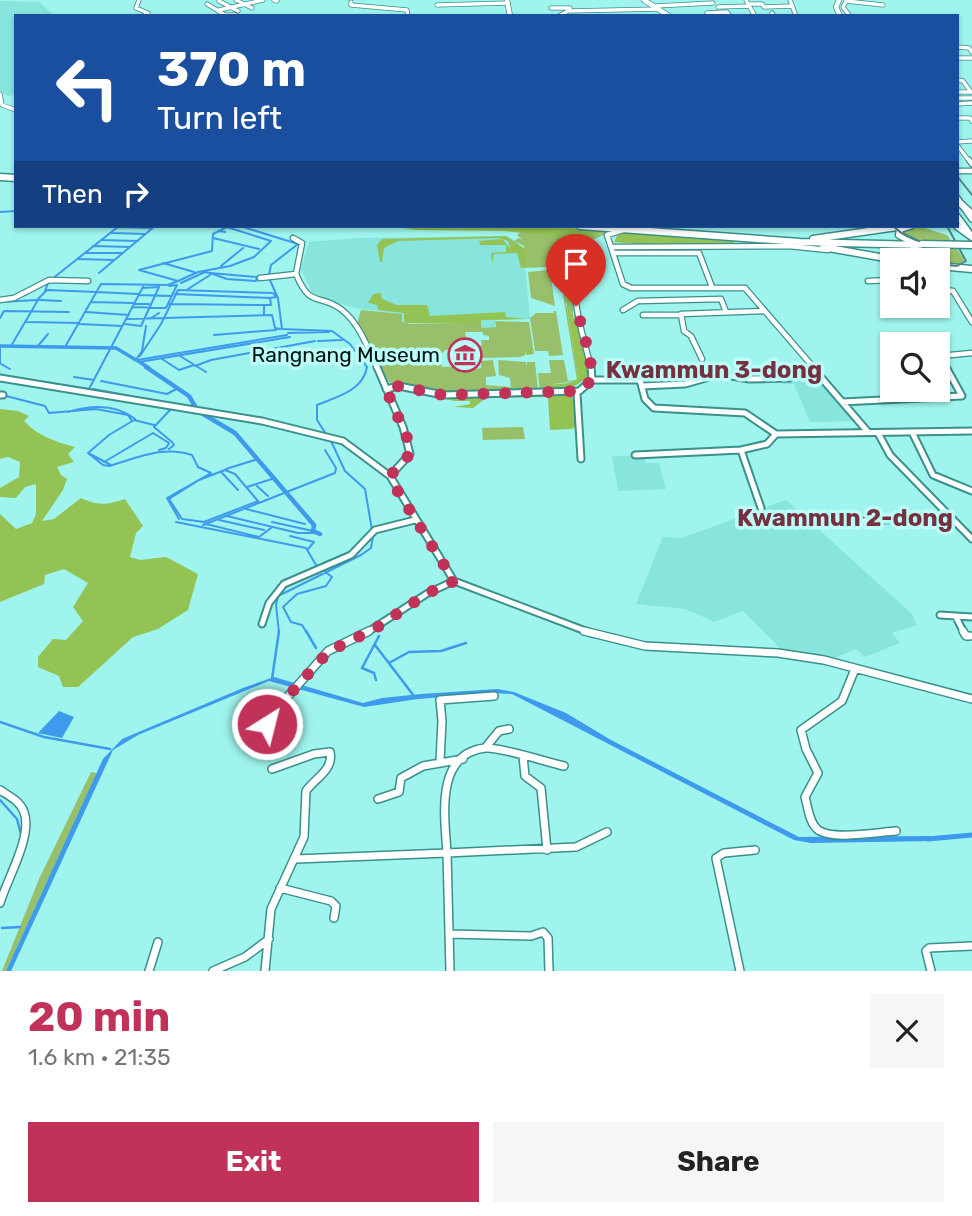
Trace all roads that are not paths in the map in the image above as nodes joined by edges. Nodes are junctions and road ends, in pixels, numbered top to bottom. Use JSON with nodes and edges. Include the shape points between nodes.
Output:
{"nodes":[{"id":1,"x":139,"y":0,"type":"edge"},
{"id":2,"x":221,"y":0,"type":"edge"},
{"id":3,"x":236,"y":0,"type":"edge"},
{"id":4,"x":263,"y":0,"type":"edge"},
{"id":5,"x":572,"y":0,"type":"edge"},
{"id":6,"x":644,"y":0,"type":"edge"},
{"id":7,"x":682,"y":0,"type":"edge"},
{"id":8,"x":789,"y":0,"type":"edge"},
{"id":9,"x":846,"y":0,"type":"edge"},
{"id":10,"x":208,"y":1,"type":"edge"},
{"id":11,"x":256,"y":1,"type":"edge"},
{"id":12,"x":508,"y":1,"type":"edge"},
{"id":13,"x":712,"y":2,"type":"edge"},
{"id":14,"x":748,"y":3,"type":"edge"},
{"id":15,"x":245,"y":4,"type":"junction"},
{"id":16,"x":350,"y":4,"type":"dead end"},
{"id":17,"x":265,"y":5,"type":"dead end"},
{"id":18,"x":437,"y":5,"type":"dead end"},
{"id":19,"x":883,"y":5,"type":"dead end"},
{"id":20,"x":685,"y":6,"type":"junction"},
{"id":21,"x":792,"y":6,"type":"junction"},
{"id":22,"x":232,"y":7,"type":"junction"},
{"id":23,"x":252,"y":8,"type":"dead end"},
{"id":24,"x":377,"y":8,"type":"junction"},
{"id":25,"x":656,"y":8,"type":"junction"},
{"id":26,"x":362,"y":9,"type":"dead end"},
{"id":27,"x":551,"y":9,"type":"dead end"},
{"id":28,"x":632,"y":9,"type":"dead end"},
{"id":29,"x":219,"y":10,"type":"junction"},
{"id":30,"x":573,"y":10,"type":"junction"},
{"id":31,"x":146,"y":14,"type":"edge"},
{"id":32,"x":224,"y":14,"type":"edge"},
{"id":33,"x":239,"y":14,"type":"edge"},
{"id":34,"x":408,"y":14,"type":"edge"},
{"id":35,"x":562,"y":14,"type":"edge"},
{"id":36,"x":665,"y":14,"type":"edge"},
{"id":37,"x":707,"y":14,"type":"edge"},
{"id":38,"x":727,"y":14,"type":"edge"},
{"id":39,"x":795,"y":14,"type":"edge"},
{"id":40,"x":850,"y":14,"type":"edge"},
{"id":41,"x":959,"y":80,"type":"edge"},
{"id":42,"x":972,"y":92,"type":"edge"},
{"id":43,"x":0,"y":94,"type":"edge"},
{"id":44,"x":14,"y":109,"type":"edge"},
{"id":45,"x":959,"y":146,"type":"edge"},
{"id":46,"x":972,"y":164,"type":"edge"},
{"id":47,"x":959,"y":201,"type":"edge"},
{"id":48,"x":972,"y":216,"type":"edge"},
{"id":49,"x":959,"y":219,"type":"edge"},
{"id":50,"x":624,"y":228,"type":"edge"},
{"id":51,"x":891,"y":228,"type":"edge"},
{"id":52,"x":903,"y":228,"type":"edge"},
{"id":53,"x":972,"y":237,"type":"edge"},
{"id":54,"x":293,"y":238,"type":"dead end"},
{"id":55,"x":731,"y":238,"type":"junction"},
{"id":56,"x":799,"y":242,"type":"junction"},
{"id":57,"x":789,"y":244,"type":"junction"},
{"id":58,"x":922,"y":245,"type":"junction"},
{"id":59,"x":746,"y":246,"type":"junction"},
{"id":60,"x":972,"y":246,"type":"edge"},
{"id":61,"x":582,"y":247,"type":"dead end"},
{"id":62,"x":916,"y":248,"type":"edge"},
{"id":63,"x":612,"y":250,"type":"junction"},
{"id":64,"x":838,"y":250,"type":"junction"},
{"id":65,"x":880,"y":257,"type":"edge"},
{"id":66,"x":950,"y":268,"type":"edge"},
{"id":67,"x":972,"y":271,"type":"edge"},
{"id":68,"x":296,"y":274,"type":"junction"},
{"id":69,"x":260,"y":278,"type":"dead end"},
{"id":70,"x":880,"y":280,"type":"edge"},
{"id":71,"x":88,"y":281,"type":"dead end"},
{"id":72,"x":867,"y":281,"type":"dead end"},
{"id":73,"x":712,"y":287,"type":"junction"},
{"id":74,"x":950,"y":291,"type":"edge"},
{"id":75,"x":0,"y":300,"type":"edge"},
{"id":76,"x":623,"y":310,"type":"dead end"},
{"id":77,"x":765,"y":311,"type":"junction"},
{"id":78,"x":726,"y":312,"type":"junction"},
{"id":79,"x":643,"y":315,"type":"dead end"},
{"id":80,"x":680,"y":315,"type":"junction"},
{"id":81,"x":972,"y":322,"type":"edge"},
{"id":82,"x":972,"y":353,"type":"edge"},
{"id":83,"x":702,"y":359,"type":"dead end"},
{"id":84,"x":790,"y":377,"type":"dead end"},
{"id":85,"x":0,"y":378,"type":"edge"},
{"id":86,"x":592,"y":380,"type":"junction"},
{"id":87,"x":642,"y":386,"type":"junction"},
{"id":88,"x":386,"y":389,"type":"junction"},
{"id":89,"x":579,"y":391,"type":"junction"},
{"id":90,"x":842,"y":402,"type":"junction"},
{"id":91,"x":972,"y":431,"type":"edge"},
{"id":92,"x":867,"y":432,"type":"junction"},
{"id":93,"x":912,"y":432,"type":"junction"},
{"id":94,"x":878,"y":433,"type":"junction"},
{"id":95,"x":776,"y":434,"type":"junction"},
{"id":96,"x":741,"y":450,"type":"junction"},
{"id":97,"x":635,"y":455,"type":"dead end"},
{"id":98,"x":581,"y":459,"type":"dead end"},
{"id":99,"x":390,"y":476,"type":"junction"},
{"id":100,"x":972,"y":491,"type":"edge"},
{"id":101,"x":761,"y":508,"type":"dead end"},
{"id":102,"x":946,"y":512,"type":"junction"},
{"id":103,"x":415,"y":520,"type":"junction"},
{"id":104,"x":864,"y":521,"type":"dead end"},
{"id":105,"x":972,"y":539,"type":"edge"},
{"id":106,"x":454,"y":581,"type":"junction"},
{"id":107,"x":940,"y":615,"type":"dead end"},
{"id":108,"x":956,"y":617,"type":"junction"},
{"id":109,"x":972,"y":617,"type":"edge"},
{"id":110,"x":262,"y":624,"type":"dead end"},
{"id":111,"x":970,"y":636,"type":"dead end"},
{"id":112,"x":855,"y":669,"type":"junction"},
{"id":113,"x":494,"y":696,"type":"dead end"},
{"id":114,"x":972,"y":699,"type":"edge"},
{"id":115,"x":509,"y":729,"type":"dead end"},
{"id":116,"x":278,"y":733,"type":"dead end"},
{"id":117,"x":485,"y":748,"type":"junction"},
{"id":118,"x":523,"y":756,"type":"junction"},
{"id":119,"x":463,"y":759,"type":"junction"},
{"id":120,"x":440,"y":761,"type":"junction"},
{"id":121,"x":564,"y":766,"type":"dead end"},
{"id":122,"x":272,"y":769,"type":"dead end"},
{"id":123,"x":0,"y":790,"type":"edge"},
{"id":124,"x":378,"y":799,"type":"dead end"},
{"id":125,"x":896,"y":831,"type":"dead end"},
{"id":126,"x":607,"y":832,"type":"dead end"},
{"id":127,"x":547,"y":850,"type":"junction"},
{"id":128,"x":755,"y":850,"type":"dead end"},
{"id":129,"x":447,"y":853,"type":"junction"},
{"id":130,"x":296,"y":859,"type":"junction"},
{"id":131,"x":280,"y":888,"type":"junction"},
{"id":132,"x":0,"y":903,"type":"edge"},
{"id":133,"x":334,"y":918,"type":"dead end"},
{"id":134,"x":450,"y":934,"type":"junction"},
{"id":135,"x":269,"y":939,"type":"junction"},
{"id":136,"x":158,"y":942,"type":"dead end"},
{"id":137,"x":972,"y":946,"type":"edge"},
{"id":138,"x":149,"y":971,"type":"edge"},
{"id":139,"x":213,"y":971,"type":"edge"},
{"id":140,"x":265,"y":971,"type":"edge"},
{"id":141,"x":450,"y":971,"type":"edge"},
{"id":142,"x":549,"y":971,"type":"edge"},
{"id":143,"x":740,"y":971,"type":"edge"},
{"id":144,"x":931,"y":971,"type":"edge"}],
"edges":[{"from":1,"to":31,"type":"street","via":[[136,8]]},
{"from":2,"to":10,"type":"street"},
{"from":2,"to":22,"type":"street"},
{"from":3,"to":15,"type":"street"},
{"from":4,"to":11,"type":"street"},
{"from":5,"to":30,"type":"street"},
{"from":6,"to":25,"type":"main road"},
{"from":7,"to":20,"type":"street"},
{"from":8,"to":21,"type":"street"},
{"from":9,"to":19,"type":"street"},
{"from":9,"to":40,"type":"street","via":[[843,5]]},
{"from":10,"to":29,"type":"street"},
{"from":11,"to":15,"type":"street"},
{"from":11,"to":17,"type":"street"},
{"from":12,"to":18,"type":"street"},
{"from":13,"to":14,"type":"street","via":[[719,8]]},
{"from":13,"to":20,"type":"street"},
{"from":14,"to":21,"type":"street"},
{"from":15,"to":22,"type":"street"},
{"from":15,"to":23,"type":"street"},
{"from":16,"to":24,"type":"street"},
{"from":20,"to":25,"type":"street"},
{"from":21,"to":39,"type":"street"},
{"from":22,"to":29,"type":"street"},
{"from":22,"to":33,"type":"street"},
{"from":24,"to":26,"type":"street"},
{"from":24,"to":34,"type":"street","via":[[407,10]]},
{"from":25,"to":28,"type":"street"},
{"from":25,"to":30,"type":"street"},
{"from":25,"to":36,"type":"main road"},
{"from":27,"to":30,"type":"street"},
{"from":29,"to":32,"type":"street"},
{"from":30,"to":35,"type":"street"},
{"from":37,"to":38,"type":"street"},
{"from":41,"to":42,"type":"street"},
{"from":43,"to":44,"type":"street","via":[[2,105]]},
{"from":45,"to":46,"type":"street"},
{"from":47,"to":48,"type":"highway"},
{"from":49,"to":53,"type":"main road"},
{"from":50,"to":55,"type":"highway"},
{"from":50,"to":56,"type":"highway"},
{"from":50,"to":63,"type":"street","via":[[607,235]]},
{"from":51,"to":56,"type":"highway"},
{"from":52,"to":58,"type":"highway","via":[[899,235]]},
{"from":54,"to":68,"type":"street","via":[[302,241]]},
{"from":55,"to":57,"type":"highway"},
{"from":55,"to":59,"type":"street"},
{"from":56,"to":57,"type":"highway"},
{"from":56,"to":58,"type":"highway"},
{"from":56,"to":64,"type":"highway"},
{"from":57,"to":59,"type":"street"},
{"from":57,"to":64,"type":"street"},
{"from":58,"to":60,"type":"highway","bridge":true},
{"from":58,"to":62,"type":"highway"},
{"from":59,"to":63,"type":"street"},
{"from":61,"to":86,"type":"street","via":[[585,254],[569,261]]},
{"from":63,"to":73,"type":"street","via":[[699,253]]},
{"from":63,"to":73,"type":"street","via":[[623,284],[631,289]]},
{"from":64,"to":65,"type":"highway"},
{"from":66,"to":67,"type":"highway"},
{"from":68,"to":69,"type":"street"},
{"from":68,"to":88,"type":"street","via":[[309,296],[347,313]]},
{"from":70,"to":72,"type":"street"},
{"from":71,"to":75,"type":"street","via":[[49,280]]},
{"from":73,"to":77,"type":"street","via":[[745,288]]},
{"from":74,"to":81,"type":"street"},
{"from":76,"to":78,"type":"street","via":[[638,302],[721,299]]},
{"from":77,"to":78,"type":"street"},
{"from":77,"to":90,"type":"street"},
{"from":78,"to":80,"type":"street"},
{"from":79,"to":80,"type":"street"},
{"from":80,"to":83,"type":"street","via":[[684,331],[691,335]]},
{"from":82,"to":90,"type":"street","via":[[940,356],[962,396]]},
{"from":84,"to":87,"type":"street","via":[[749,379],[720,374],[685,384]]},
{"from":85,"to":99,"type":"street","via":[[275,424],[343,441]]},
{"from":86,"to":87,"type":"street","via":[[639,380]]},
{"from":86,"to":89,"type":"street"},
{"from":87,"to":95,"type":"street","via":[[645,399],[654,408],[746,413]]},
{"from":88,"to":89,"type":"street","via":[[399,386],[443,395]]},
{"from":88,"to":99,"type":"street","via":[[411,447]]},
{"from":89,"to":98,"type":"street"},
{"from":90,"to":92,"type":"street"},
{"from":91,"to":93,"type":"street"},
{"from":92,"to":94,"type":"street"},
{"from":92,"to":95,"type":"street"},
{"from":93,"to":94,"type":"street"},
{"from":93,"to":100,"type":"street","via":[[933,475]]},
{"from":94,"to":102,"type":"street","via":[[890,455]]},
{"from":95,"to":96,"type":"street","via":[[767,444]]},
{"from":96,"to":97,"type":"street"},
{"from":96,"to":101,"type":"street"},
{"from":99,"to":103,"type":"street"},
{"from":102,"to":104,"type":"street","via":[[940,517]]},
{"from":102,"to":105,"type":"street"},
{"from":103,"to":106,"type":"street"},
{"from":103,"to":110,"type":"street","via":[[375,530],[351,555],[278,589]]},
{"from":106,"to":112,"type":"street","via":[[569,626],[624,642],[778,653]]},
{"from":106,"to":116,"type":"street","via":[[328,652],[267,720]]},
{"from":107,"to":108,"type":"street"},
{"from":108,"to":109,"type":"street"},
{"from":108,"to":111,"type":"street"},
{"from":112,"to":114,"type":"street"},
{"from":112,"to":125,"type":"street","via":[[841,703],[802,730],[818,773],[805,797],[808,810],[815,828],[825,835]]},
{"from":113,"to":120,"type":"street","via":[[440,700]]},
{"from":115,"to":117,"type":"street","via":[[499,731]]},
{"from":117,"to":118,"type":"street"},
{"from":117,"to":119,"type":"street"},
{"from":118,"to":121,"type":"street"},
{"from":118,"to":127,"type":"street","via":[[525,776],[541,788]]},
{"from":119,"to":120,"type":"street"},
{"from":119,"to":129,"type":"street","via":[[445,781]]},
{"from":120,"to":124,"type":"street","via":[[410,771],[401,778],[398,792]]},
{"from":122,"to":130,"type":"street","via":[[309,754],[330,752],[332,756],[323,775],[306,791],[304,837]]},
{"from":123,"to":132,"type":"street","via":[[23,807],[27,827]]},
{"from":126,"to":127,"type":"street","via":[[576,847]]},
{"from":127,"to":129,"type":"street"},
{"from":128,"to":143,"type":"street","via":[[716,858]]},
{"from":129,"to":130,"type":"street"},
{"from":129,"to":134,"type":"street"},
{"from":130,"to":131,"type":"street"},
{"from":131,"to":133,"type":"street","via":[[331,901],[336,906]]},
{"from":131,"to":135,"type":"street","via":[[271,909]]},
{"from":134,"to":141,"type":"street"},
{"from":134,"to":142,"type":"street","via":[[531,936],[543,932],[548,938]]},
{"from":135,"to":139,"type":"street"},
{"from":135,"to":140,"type":"street"},
{"from":136,"to":138,"type":"street"},
{"from":137,"to":144,"type":"street","via":[[929,948]]}]}
